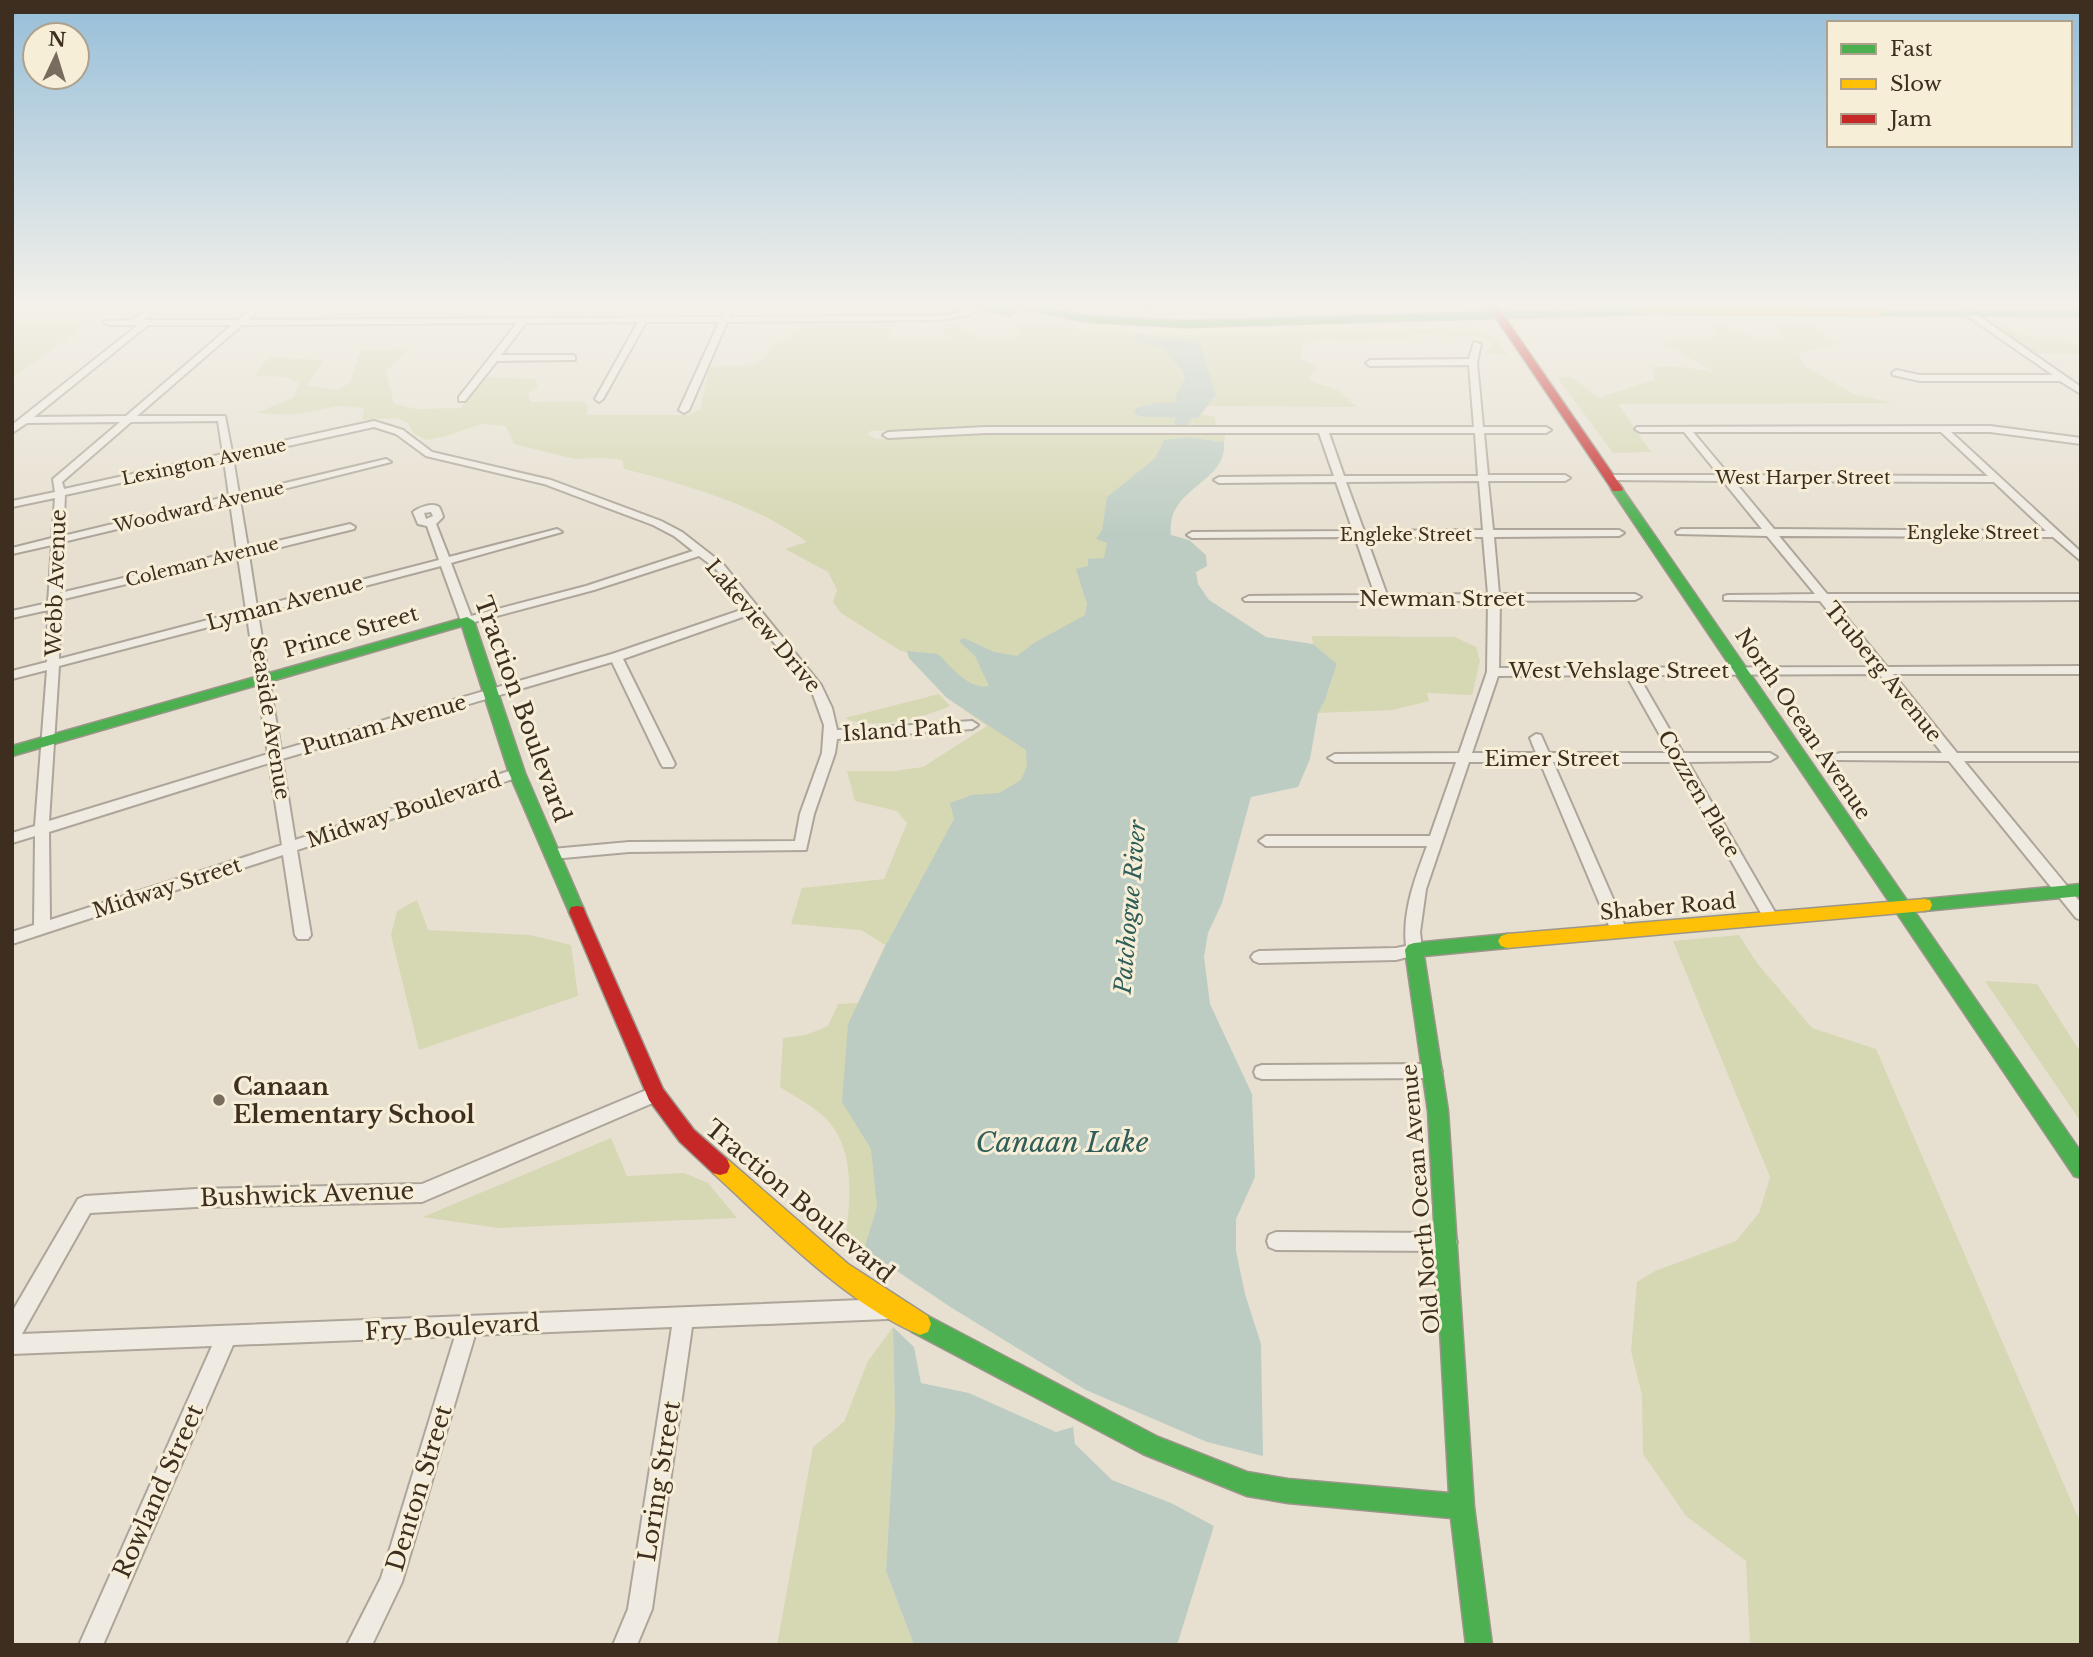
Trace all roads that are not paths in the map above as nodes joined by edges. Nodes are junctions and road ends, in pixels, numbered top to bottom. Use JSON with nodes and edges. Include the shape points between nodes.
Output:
{"nodes":[{"id":1,"x":74,"y":380,"type":"edge"},
{"id":2,"x":175,"y":380,"type":"edge"},
{"id":3,"x":476,"y":380,"type":"edge"},
{"id":4,"x":609,"y":380,"type":"edge"},
{"id":5,"x":697,"y":380,"type":"edge"},
{"id":6,"x":1475,"y":380,"type":"edge"},
{"id":7,"x":1544,"y":380,"type":"edge"},
{"id":8,"x":2065,"y":380,"type":"edge"},
{"id":9,"x":2081,"y":391,"type":"edge"},
{"id":10,"x":599,"y":399,"type":"dead end"},
{"id":11,"x":462,"y":400,"type":"dead end"},
{"id":12,"x":684,"y":411,"type":"dead end"},
{"id":13,"x":130,"y":419,"type":"junction"},
{"id":14,"x":25,"y":420,"type":"junction"},
{"id":15,"x":1942,"y":428,"type":"junction"},
{"id":16,"x":1640,"y":429,"type":"dead end"},
{"id":17,"x":12,"y":430,"type":"edge"},
{"id":18,"x":1322,"y":430,"type":"junction"},
{"id":19,"x":1481,"y":430,"type":"junction"},
{"id":20,"x":1546,"y":430,"type":"dead end"},
{"id":21,"x":1687,"y":430,"type":"junction"},
{"id":22,"x":888,"y":435,"type":"dead end"},
{"id":23,"x":410,"y":439,"type":"joint"},
{"id":24,"x":2081,"y":442,"type":"edge"},
{"id":25,"x":228,"y":457,"type":"junction"},
{"id":26,"x":386,"y":462,"type":"dead end"},
{"id":27,"x":1565,"y":478,"type":"dead end"},
{"id":28,"x":1611,"y":478,"type":"junction"},
{"id":29,"x":1725,"y":478,"type":"junction"},
{"id":30,"x":1483,"y":479,"type":"junction"},
{"id":31,"x":1996,"y":479,"type":"junction"},
{"id":32,"x":1219,"y":480,"type":"dead end"},
{"id":33,"x":1340,"y":480,"type":"junction"},
{"id":34,"x":60,"y":493,"type":"junction"},
{"id":35,"x":235,"y":499,"type":"junction"},
{"id":36,"x":12,"y":504,"type":"edge"},
{"id":37,"x":431,"y":523,"type":"dead end"},
{"id":38,"x":350,"y":527,"type":"dead end"},
{"id":39,"x":558,"y":532,"type":"dead end"},
{"id":40,"x":1681,"y":532,"type":"dead end"},
{"id":41,"x":1619,"y":533,"type":"dead end"},
{"id":42,"x":1771,"y":533,"type":"junction"},
{"id":43,"x":1488,"y":534,"type":"junction"},
{"id":44,"x":2054,"y":534,"type":"junction"},
{"id":45,"x":1192,"y":535,"type":"dead end"},
{"id":46,"x":1361,"y":535,"type":"junction"},
{"id":47,"x":56,"y":541,"type":"junction"},
{"id":48,"x":12,"y":551,"type":"edge"},
{"id":49,"x":242,"y":552,"type":"junction"},
{"id":50,"x":701,"y":552,"type":"junction"},
{"id":51,"x":2081,"y":558,"type":"edge"},
{"id":52,"x":446,"y":561,"type":"junction"},
{"id":53,"x":1635,"y":597,"type":"dead end"},
{"id":54,"x":2081,"y":597,"type":"edge"},
{"id":55,"x":1382,"y":598,"type":"junction"},
{"id":56,"x":1728,"y":598,"type":"dead end"},
{"id":57,"x":1823,"y":598,"type":"junction"},
{"id":58,"x":1249,"y":599,"type":"dead end"},
{"id":59,"x":1494,"y":600,"type":"junction"},
{"id":60,"x":54,"y":601,"type":"junction"},
{"id":61,"x":754,"y":609,"type":"junction"},
{"id":62,"x":253,"y":611,"type":"junction"},
{"id":63,"x":12,"y":615,"type":"edge"},
{"id":64,"x":467,"y":621,"type":"junction"},
{"id":65,"x":616,"y":657,"type":"junction"},
{"id":66,"x":53,"y":664,"type":"junction"},
{"id":67,"x":1629,"y":670,"type":"junction"},
{"id":68,"x":1741,"y":670,"type":"junction"},
{"id":69,"x":1882,"y":670,"type":"junction"},
{"id":70,"x":2081,"y":670,"type":"edge"},
{"id":71,"x":1493,"y":672,"type":"junction"},
{"id":72,"x":12,"y":675,"type":"edge"},
{"id":73,"x":264,"y":679,"type":"junction"},
{"id":74,"x":493,"y":693,"type":"junction"},
{"id":75,"x":972,"y":725,"type":"dead end"},
{"id":76,"x":832,"y":735,"type":"junction"},
{"id":77,"x":1536,"y":738,"type":"dead end"},
{"id":78,"x":47,"y":741,"type":"junction"},
{"id":79,"x":12,"y":751,"type":"edge"},
{"id":80,"x":273,"y":757,"type":"junction"},
{"id":81,"x":1770,"y":757,"type":"dead end"},
{"id":82,"x":1840,"y":757,"type":"dead end"},
{"id":83,"x":1952,"y":757,"type":"junction"},
{"id":84,"x":2081,"y":757,"type":"edge"},
{"id":85,"x":1335,"y":758,"type":"dead end"},
{"id":86,"x":1463,"y":758,"type":"junction"},
{"id":87,"x":1679,"y":758,"type":"junction"},
{"id":88,"x":1546,"y":760,"type":"junction"},
{"id":89,"x":668,"y":764,"type":"dead end"},
{"id":90,"x":517,"y":773,"type":"junction"},
{"id":91,"x":42,"y":828,"type":"junction"},
{"id":92,"x":12,"y":838,"type":"edge"},
{"id":93,"x":1266,"y":841,"type":"dead end"},
{"id":94,"x":1434,"y":841,"type":"junction"},
{"id":95,"x":291,"y":847,"type":"junction"},
{"id":96,"x":552,"y":854,"type":"junction"},
{"id":97,"x":2081,"y":890,"type":"edge"},
{"id":98,"x":2063,"y":891,"type":"junction"},
{"id":99,"x":1902,"y":907,"type":"junction"},
{"id":100,"x":2081,"y":914,"type":"edge"},
{"id":101,"x":1771,"y":918,"type":"junction"},
{"id":102,"x":42,"y":929,"type":"junction"},
{"id":103,"x":1620,"y":933,"type":"junction"},
{"id":104,"x":303,"y":935,"type":"dead end"},
{"id":105,"x":12,"y":938,"type":"edge"},
{"id":106,"x":1414,"y":950,"type":"junction"},
{"id":107,"x":1259,"y":957,"type":"dead end"},
{"id":108,"x":1434,"y":1071,"type":"junction"},
{"id":109,"x":1262,"y":1072,"type":"dead end"},
{"id":110,"x":656,"y":1094,"type":"junction"},
{"id":111,"x":2081,"y":1169,"type":"edge"},
{"id":112,"x":1276,"y":1241,"type":"dead end"},
{"id":113,"x":1448,"y":1242,"type":"junction"},
{"id":114,"x":892,"y":1308,"type":"junction"},
{"id":115,"x":684,"y":1316,"type":"junction"},
{"id":116,"x":468,"y":1327,"type":"junction"},
{"id":117,"x":12,"y":1331,"type":"edge"},
{"id":118,"x":226,"y":1337,"type":"junction"},
{"id":119,"x":12,"y":1344,"type":"edge"},
{"id":120,"x":1462,"y":1507,"type":"junction"},
{"id":121,"x":91,"y":1645,"type":"edge"},
{"id":122,"x":359,"y":1645,"type":"edge"},
{"id":123,"x":625,"y":1645,"type":"edge"},
{"id":124,"x":1479,"y":1645,"type":"edge"}],
"edges":[{"from":1,"to":14,"type":"street"},
{"from":2,"to":13,"type":"street","name":"Webb Avenue"},
{"from":3,"to":11,"type":"street"},
{"from":4,"to":10,"type":"street"},
{"from":5,"to":12,"type":"street"},
{"from":6,"to":19,"type":"street","name":"Old North Ocean Avenue"},
{"from":7,"to":28,"type":"main road","name":"North Ocean Avenue"},
{"from":8,"to":9,"type":"street"},
{"from":13,"to":14,"type":"street"},
{"from":13,"to":25,"type":"street","name":"Seaside Avenue","via":[[222,418]]},
{"from":13,"to":34,"type":"street","name":"Webb Avenue","via":[[57,481]]},
{"from":14,"to":17,"type":"street"},
{"from":15,"to":21,"type":"street"},
{"from":15,"to":24,"type":"street","via":[[1999,429]]},
{"from":15,"to":31,"type":"street"},
{"from":16,"to":21,"type":"street"},
{"from":18,"to":19,"type":"street"},
{"from":18,"to":22,"type":"street","via":[[986,429]]},
{"from":18,"to":33,"type":"street"},
{"from":19,"to":20,"type":"street"},
{"from":19,"to":30,"type":"street","name":"Old North Ocean Avenue"},
{"from":21,"to":29,"type":"street","name":"Truberg Avenue"},
{"from":23,"to":25,"type":"street","name":"Lexington Avenue","via":[[395,427],[374,424]]},
{"from":23,"to":50,"type":"street","name":"Lakeview Drive","via":[[429,454],[547,482],[657,523]]},
{"from":25,"to":34,"type":"street","name":"Lexington Avenue"},
{"from":25,"to":35,"type":"street","name":"Seaside Avenue"},
{"from":26,"to":35,"type":"street","name":"Woodward Avenue"},
{"from":27,"to":30,"type":"street"},
{"from":28,"to":29,"type":"street","name":"West Harper Street"},
{"from":28,"to":68,"type":"main road","name":"North Ocean Avenue"},
{"from":29,"to":31,"type":"street","name":"West Harper Street"},
{"from":29,"to":42,"type":"street","name":"Truberg Avenue"},
{"from":30,"to":33,"type":"street"},
{"from":30,"to":43,"type":"street","name":"Old North Ocean Avenue"},
{"from":31,"to":44,"type":"street"},
{"from":32,"to":33,"type":"street"},
{"from":33,"to":46,"type":"street"},
{"from":34,"to":36,"type":"street","name":"Lexington Avenue"},
{"from":34,"to":47,"type":"street","name":"Webb Avenue"},
{"from":35,"to":47,"type":"street","name":"Woodward Avenue"},
{"from":35,"to":49,"type":"street","name":"Seaside Avenue"},
{"from":37,"to":52,"type":"street","name":"Traction Boulevard"},
{"from":38,"to":49,"type":"street","name":"Coleman Avenue"},
{"from":39,"to":52,"type":"street","name":"Lyman Avenue"},
{"from":40,"to":42,"type":"street","name":"Engleke Street"},
{"from":41,"to":43,"type":"street","name":"Engleke Street"},
{"from":42,"to":44,"type":"street","name":"Engleke Street"},
{"from":42,"to":57,"type":"street","name":"Truberg Avenue"},
{"from":43,"to":46,"type":"street","name":"Engleke Street"},
{"from":43,"to":59,"type":"street","name":"Old North Ocean Avenue"},
{"from":44,"to":51,"type":"street"},
{"from":45,"to":46,"type":"street","name":"Engleke Street"},
{"from":46,"to":55,"type":"street"},
{"from":47,"to":48,"type":"street","name":"Woodward Avenue"},
{"from":47,"to":60,"type":"street","name":"Webb Avenue"},
{"from":49,"to":60,"type":"street","name":"Coleman Avenue"},
{"from":49,"to":62,"type":"street","name":"Seaside Avenue"},
{"from":50,"to":61,"type":"street","name":"Lakeview Drive","via":[[719,566]]},
{"from":50,"to":64,"type":"street","name":"Prince Street"},
{"from":52,"to":62,"type":"street","name":"Lyman Avenue"},
{"from":52,"to":64,"type":"street","name":"Traction Boulevard"},
{"from":53,"to":59,"type":"street","name":"Newman Street"},
{"from":54,"to":57,"type":"street"},
{"from":55,"to":58,"type":"street","name":"Newman Street"},
{"from":55,"to":59,"type":"street","name":"Newman Street"},
{"from":56,"to":57,"type":"street"},
{"from":57,"to":69,"type":"street","name":"Truberg Avenue"},
{"from":59,"to":71,"type":"street","name":"Old North Ocean Avenue"},
{"from":60,"to":63,"type":"street","name":"Coleman Avenue"},
{"from":60,"to":66,"type":"street","name":"Webb Avenue"},
{"from":61,"to":65,"type":"street","name":"Putnam Avenue"},
{"from":61,"to":76,"type":"street","name":"Lakeview Drive","via":[[817,688],[827,706]]},
{"from":62,"to":66,"type":"street","name":"Lyman Avenue"},
{"from":62,"to":73,"type":"street","name":"Seaside Avenue"},
{"from":64,"to":73,"type":"main road","name":"Prince Street"},
{"from":64,"to":74,"type":"main road","name":"Traction Boulevard"},
{"from":65,"to":74,"type":"street","name":"Putnam Avenue"},
{"from":65,"to":89,"type":"street"},
{"from":66,"to":72,"type":"street","name":"Lyman Avenue"},
{"from":66,"to":78,"type":"street","name":"Webb Avenue"},
{"from":67,"to":68,"type":"street","name":"West Vehslage Street"},
{"from":67,"to":71,"type":"street","name":"West Vehslage Street"},
{"from":67,"to":87,"type":"street","name":"Cozzen Place"},
{"from":68,"to":69,"type":"street","name":"West Vehslage Street"},
{"from":68,"to":99,"type":"main road","name":"North Ocean Avenue"},
{"from":69,"to":70,"type":"street","name":"West Vehslage Street"},
{"from":69,"to":83,"type":"street","name":"Truberg Avenue"},
{"from":71,"to":86,"type":"street","name":"Old North Ocean Avenue"},
{"from":73,"to":78,"type":"main road","name":"Prince Street"},
{"from":73,"to":80,"type":"street","name":"Seaside Avenue"},
{"from":74,"to":80,"type":"street","name":"Putnam Avenue"},
{"from":74,"to":90,"type":"main road","name":"Traction Boulevard"},
{"from":75,"to":76,"type":"street","name":"Island Path"},
{"from":76,"to":96,"type":"street","name":"Lakeview Drive","via":[[801,846],[629,847]]},
{"from":77,"to":88,"type":"street"},
{"from":78,"to":79,"type":"main road","name":"Prince Street"},
{"from":78,"to":91,"type":"street","name":"Webb Avenue"},
{"from":80,"to":91,"type":"street","name":"Putnam Avenue"},
{"from":80,"to":95,"type":"street","name":"Seaside Avenue"},
{"from":81,"to":87,"type":"street","name":"Eimer Street"},
{"from":82,"to":83,"type":"street"},
{"from":83,"to":84,"type":"street"},
{"from":83,"to":98,"type":"street","name":"Truberg Avenue"},
{"from":85,"to":86,"type":"street","name":"Eimer Street"},
{"from":86,"to":88,"type":"street","name":"Eimer Street"},
{"from":86,"to":94,"type":"street","name":"Old North Ocean Avenue"},
{"from":87,"to":88,"type":"street","name":"Eimer Street"},
{"from":87,"to":101,"type":"street","name":"Cozzen Place"},
{"from":88,"to":103,"type":"street"},
{"from":90,"to":95,"type":"street","name":"Midway Boulevard"},
{"from":90,"to":96,"type":"main road","name":"Traction Boulevard"},
{"from":91,"to":92,"type":"street","name":"Putnam Avenue"},
{"from":91,"to":102,"type":"street","name":"Webb Avenue"},
{"from":93,"to":94,"type":"street"},
{"from":94,"to":106,"type":"street","name":"Old North Ocean Avenue","via":[[1414,914]]},
{"from":95,"to":102,"type":"street","name":"Midway Street"},
{"from":95,"to":104,"type":"street","name":"Seaside Avenue"},
{"from":96,"to":110,"type":"main road","name":"Traction Boulevard"},
{"from":97,"to":98,"type":"main road","name":"Shaber Road"},
{"from":98,"to":99,"type":"main road","name":"Shaber Road"},
{"from":98,"to":100,"type":"street","name":"Truberg Avenue"},
{"from":99,"to":101,"type":"main road","name":"Shaber Road"},
{"from":99,"to":111,"type":"main road","name":"North Ocean Avenue"},
{"from":101,"to":103,"type":"main road","name":"Shaber Road"},
{"from":102,"to":105,"type":"street","name":"Midway Street"},
{"from":103,"to":106,"type":"main road","name":"Shaber Road"},
{"from":106,"to":107,"type":"street","name":"Shaber Road"},
{"from":106,"to":108,"type":"main road","name":"Old North Ocean Avenue"},
{"from":108,"to":109,"type":"street"},
{"from":108,"to":113,"type":"main road","name":"Old North Ocean Avenue"},
{"from":110,"to":114,"type":"main road","name":"Traction Boulevard","via":[[687,1136],[803,1240]]},
{"from":110,"to":117,"type":"street","name":"Bushwick Avenue","via":[[422,1193],[85,1205]]},
{"from":112,"to":113,"type":"street"},
{"from":113,"to":120,"type":"main road","name":"Old North Ocean Avenue"},
{"from":114,"to":115,"type":"street","name":"Fry Boulevard"},
{"from":114,"to":120,"type":"main road","name":"Traction Boulevard","via":[[1151,1446],[1247,1484]]},
{"from":115,"to":116,"type":"street","name":"Fry Boulevard"},
{"from":115,"to":123,"type":"street","name":"Loring Street","via":[[639,1609]]},
{"from":116,"to":118,"type":"street","name":"Fry Boulevard"},
{"from":116,"to":122,"type":"street","name":"Denton Street","via":[[391,1583]]},
{"from":118,"to":119,"type":"street","name":"Fry Boulevard"},
{"from":118,"to":121,"type":"street","name":"Rowland Street"},
{"from":120,"to":124,"type":"main road","name":"Old North Ocean Avenue"}]}
